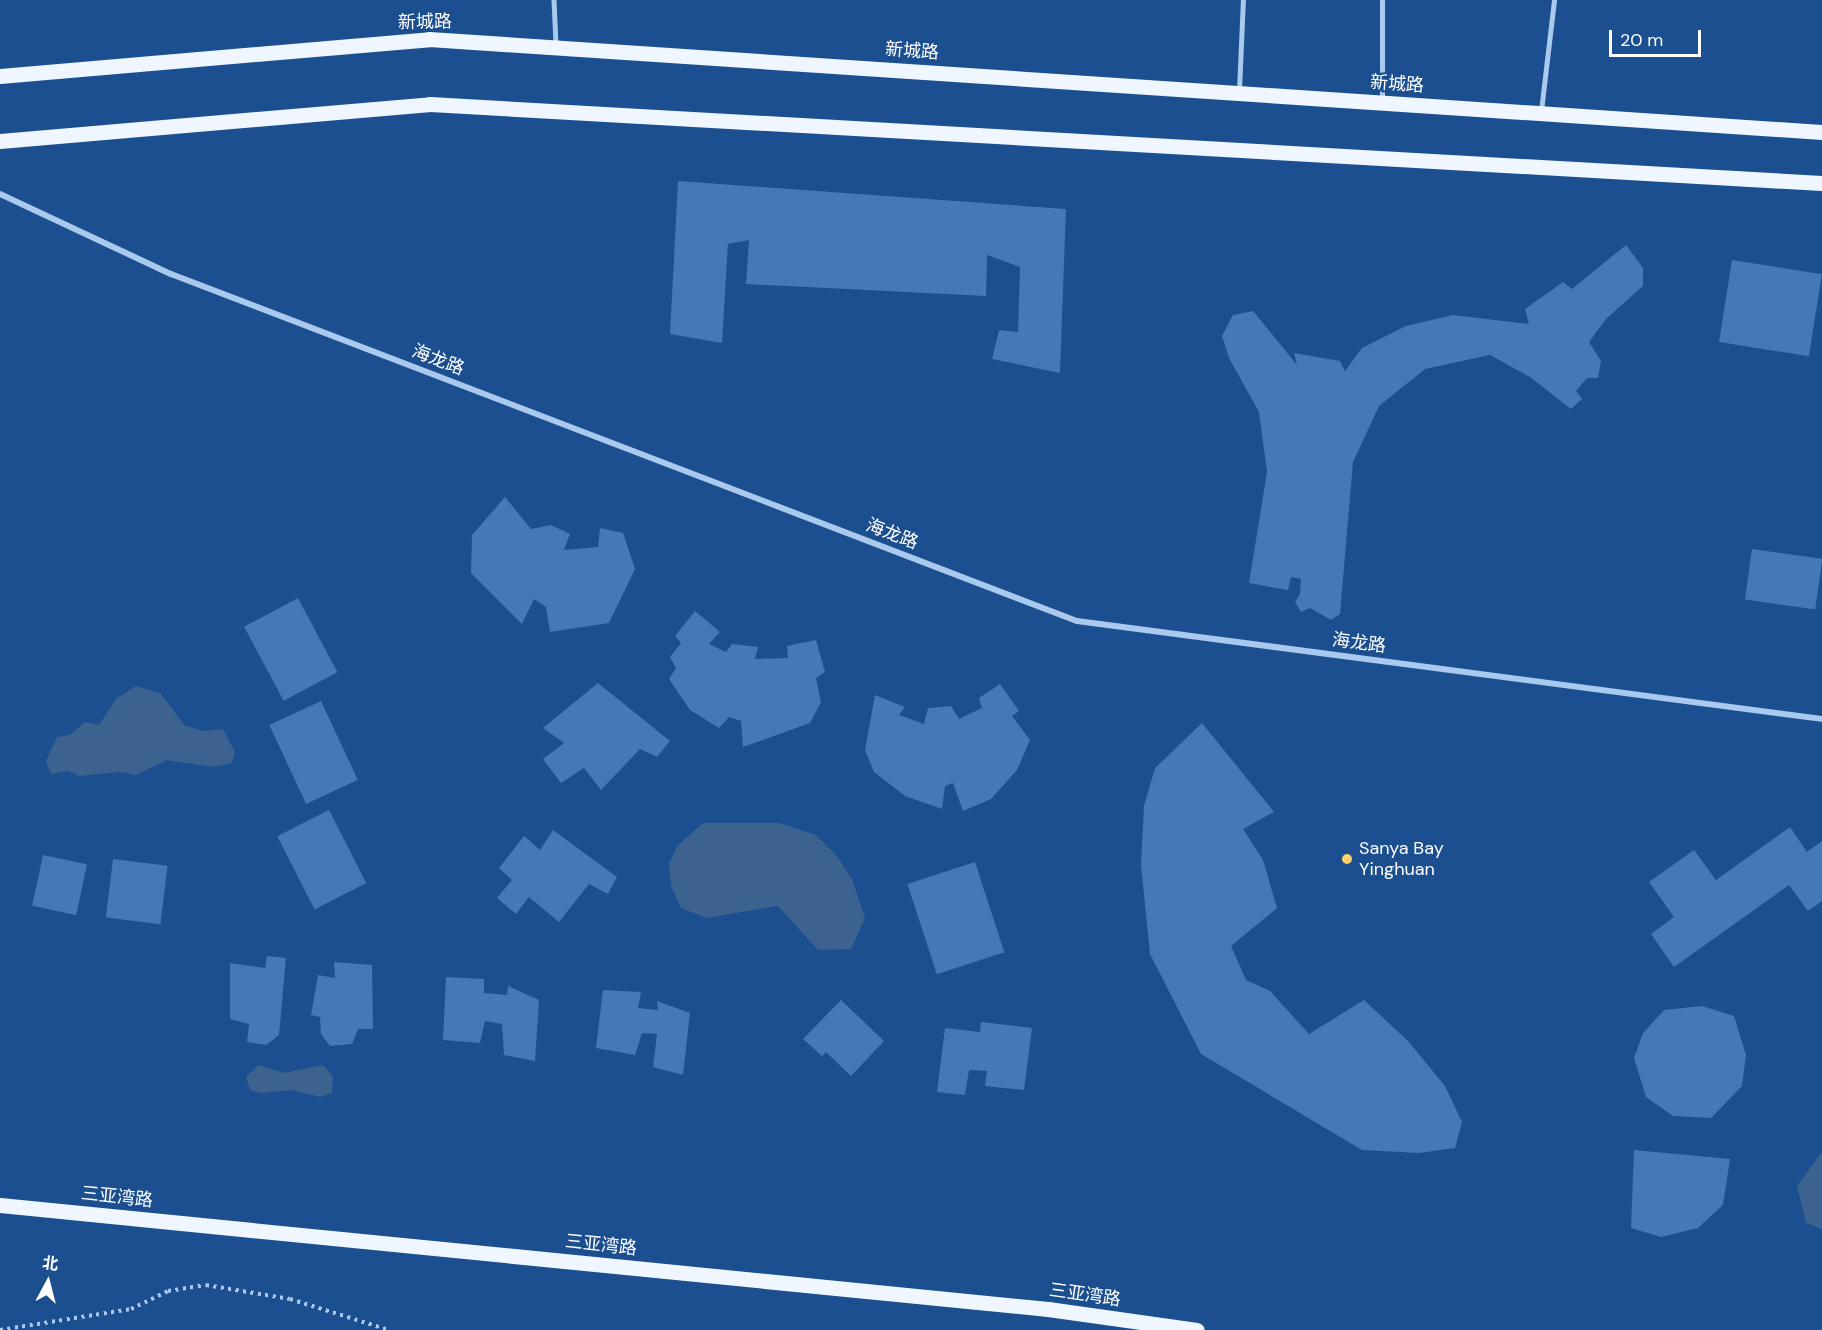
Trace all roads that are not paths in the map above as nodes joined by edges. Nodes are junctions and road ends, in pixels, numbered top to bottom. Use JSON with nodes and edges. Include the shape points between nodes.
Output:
{"nodes":[{"id":1,"x":554,"y":0,"type":"edge"},
{"id":2,"x":1243,"y":0,"type":"edge"},
{"id":3,"x":1382,"y":0,"type":"edge"},
{"id":4,"x":1554,"y":0,"type":"edge"},
{"id":5,"x":556,"y":47,"type":"junction"},
{"id":6,"x":0,"y":76,"type":"edge"},
{"id":7,"x":1239,"y":93,"type":"junction"},
{"id":8,"x":1382,"y":103,"type":"junction"},
{"id":9,"x":1541,"y":114,"type":"junction"},
{"id":10,"x":1822,"y":132,"type":"edge"},
{"id":11,"x":0,"y":141,"type":"edge"},
{"id":12,"x":1822,"y":183,"type":"edge"},
{"id":13,"x":0,"y":194,"type":"edge"},
{"id":14,"x":1822,"y":719,"type":"edge"},
{"id":15,"x":0,"y":1205,"type":"edge"},
{"id":16,"x":1197,"y":1330,"type":"edge"}],
"edges":[{"from":1,"to":5,"type":"lane"},
{"from":2,"to":7,"type":"lane"},
{"from":3,"to":8,"type":"lane"},
{"from":4,"to":9,"type":"lane"},
{"from":5,"to":6,"type":"main road","name":"新城路","via":[[429,39]]},
{"from":5,"to":7,"type":"main road","name":"新城路"},
{"from":7,"to":8,"type":"main road","name":"新城路"},
{"from":8,"to":9,"type":"main road","name":"新城路"},
{"from":9,"to":10,"type":"main road","name":"新城路"},
{"from":11,"to":12,"type":"main road","via":[[430,104]]},
{"from":13,"to":14,"type":"street","name":"海龙路","via":[[171,274],[1077,621]]},
{"from":15,"to":16,"type":"main road","name":"三亚湾路","via":[[1048,1309]]}]}
